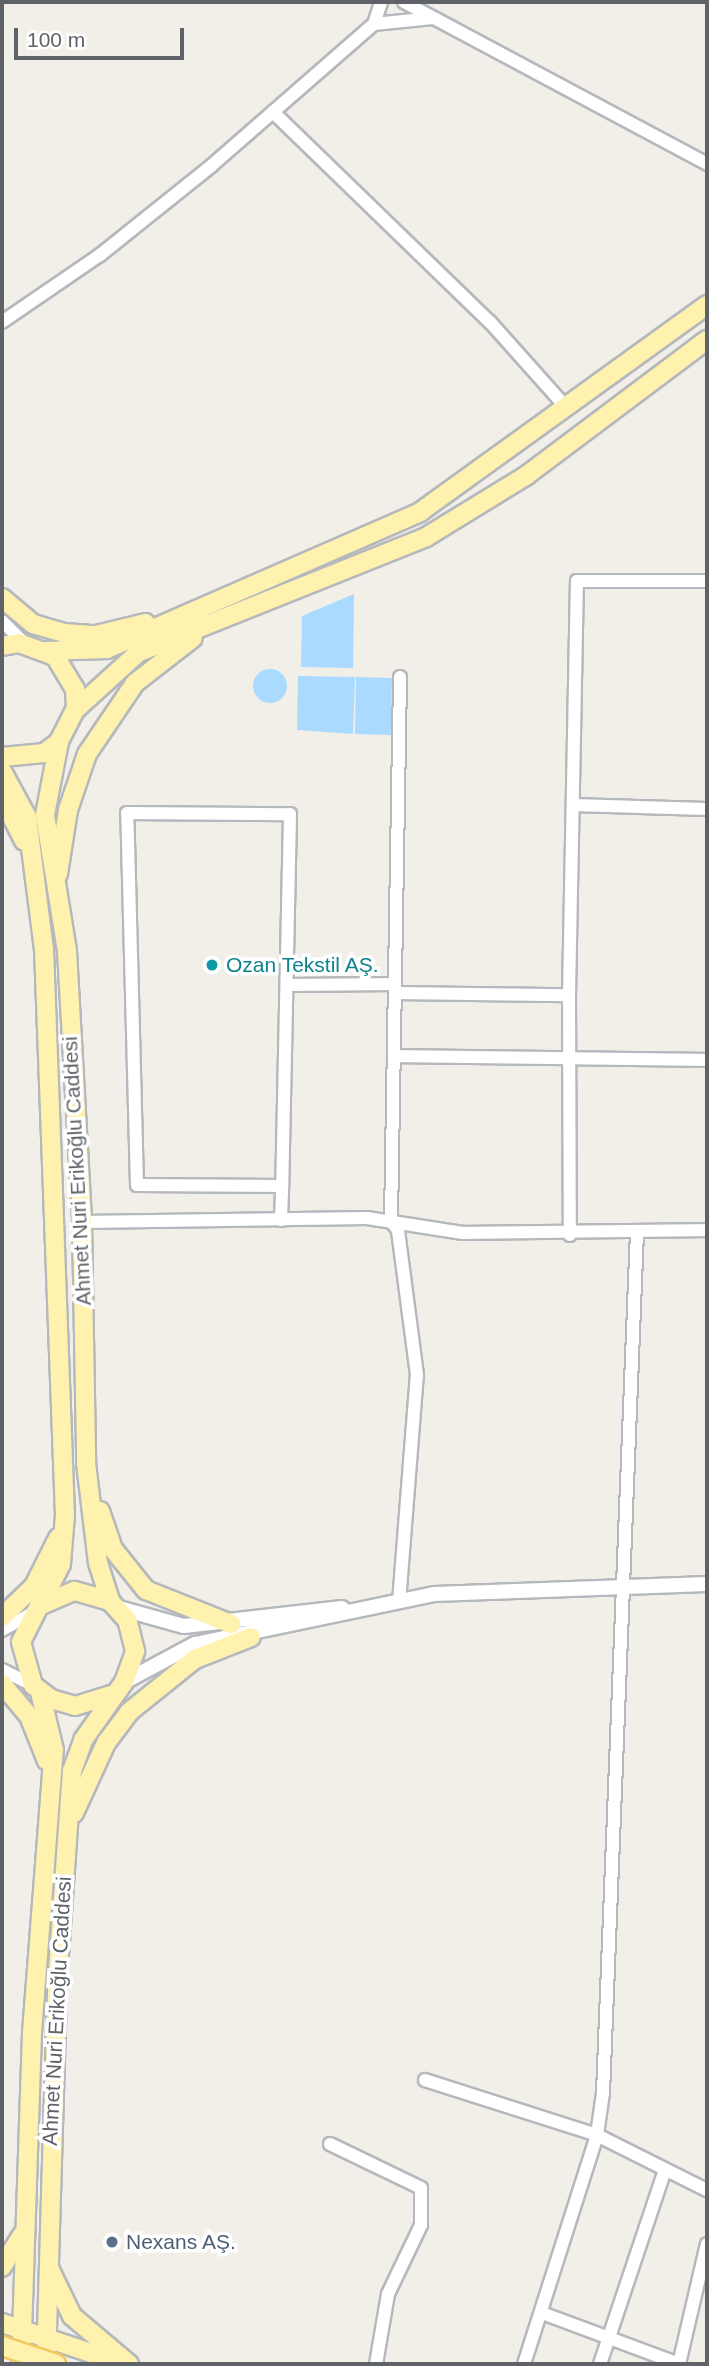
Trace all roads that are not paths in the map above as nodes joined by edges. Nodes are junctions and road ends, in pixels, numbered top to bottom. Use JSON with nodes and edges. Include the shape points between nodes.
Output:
{"nodes":[{"id":1,"x":381,"y":2,"type":"edge"},
{"id":2,"x":404,"y":2,"type":"edge"},
{"id":3,"x":436,"y":18,"type":"junction"},
{"id":4,"x":374,"y":24,"type":"junction"},
{"id":5,"x":273,"y":112,"type":"junction"},
{"id":6,"x":707,"y":166,"type":"edge"},
{"id":7,"x":707,"y":304,"type":"edge"},
{"id":8,"x":2,"y":322,"type":"edge"},
{"id":9,"x":707,"y":340,"type":"edge"},
{"id":10,"x":564,"y":405,"type":"junction"},
{"id":11,"x":707,"y":581,"type":"edge"},
{"id":12,"x":2,"y":598,"type":"edge"},
{"id":13,"x":174,"y":617,"type":"junction"},
{"id":14,"x":2,"y":621,"type":"edge"},
{"id":15,"x":222,"y":621,"type":"junction"},
{"id":16,"x":25,"y":644,"type":"junction"},
{"id":17,"x":2,"y":646,"type":"edge"},
{"id":18,"x":46,"y":651,"type":"junction"},
{"id":19,"x":400,"y":677,"type":"dead end"},
{"id":20,"x":75,"y":710,"type":"junction"},
{"id":21,"x":60,"y":742,"type":"junction"},
{"id":22,"x":2,"y":757,"type":"edge"},
{"id":23,"x":2,"y":771,"type":"edge"},
{"id":24,"x":2,"y":797,"type":"edge"},
{"id":25,"x":573,"y":805,"type":"junction"},
{"id":26,"x":707,"y":809,"type":"edge"},
{"id":27,"x":32,"y":859,"type":"junction"},
{"id":28,"x":57,"y":881,"type":"junction"},
{"id":29,"x":288,"y":985,"type":"junction"},
{"id":30,"x":395,"y":988,"type":"junction"},
{"id":31,"x":569,"y":995,"type":"junction"},
{"id":32,"x":394,"y":1056,"type":"junction"},
{"id":33,"x":572,"y":1059,"type":"junction"},
{"id":34,"x":707,"y":1060,"type":"edge"},
{"id":35,"x":282,"y":1186,"type":"junction"},
{"id":36,"x":281,"y":1220,"type":"junction"},
{"id":37,"x":82,"y":1222,"type":"junction"},
{"id":38,"x":391,"y":1222,"type":"junction"},
{"id":39,"x":707,"y":1230,"type":"edge"},
{"id":40,"x":637,"y":1234,"type":"junction"},
{"id":41,"x":570,"y":1235,"type":"junction"},
{"id":42,"x":86,"y":1463,"type":"junction"},
{"id":43,"x":65,"y":1515,"type":"junction"},
{"id":44,"x":707,"y":1584,"type":"edge"},
{"id":45,"x":623,"y":1585,"type":"junction"},
{"id":46,"x":399,"y":1602,"type":"junction"},
{"id":47,"x":113,"y":1604,"type":"junction"},
{"id":48,"x":36,"y":1610,"type":"junction"},
{"id":49,"x":2,"y":1618,"type":"edge"},
{"id":50,"x":231,"y":1624,"type":"junction"},
{"id":51,"x":2,"y":1630,"type":"edge"},
{"id":52,"x":251,"y":1637,"type":"junction"},
{"id":53,"x":2,"y":1670,"type":"edge"},
{"id":54,"x":2,"y":1684,"type":"edge"},
{"id":55,"x":37,"y":1689,"type":"junction"},
{"id":56,"x":117,"y":1689,"type":"junction"},
{"id":57,"x":51,"y":1787,"type":"junction"},
{"id":58,"x":67,"y":1833,"type":"junction"},
{"id":59,"x":425,"y":2080,"type":"dead end"},
{"id":60,"x":597,"y":2135,"type":"junction"},
{"id":61,"x":330,"y":2144,"type":"dead end"},
{"id":62,"x":665,"y":2170,"type":"junction"},
{"id":63,"x":707,"y":2190,"type":"edge"},
{"id":64,"x":26,"y":2225,"type":"junction"},
{"id":65,"x":707,"y":2244,"type":"edge"},
{"id":66,"x":47,"y":2259,"type":"junction"},
{"id":67,"x":2,"y":2267,"type":"edge"},
{"id":68,"x":542,"y":2313,"type":"junction"},
{"id":69,"x":2,"y":2323,"type":"edge"},
{"id":70,"x":22,"y":2330,"type":"junction"},
{"id":71,"x":609,"y":2336,"type":"junction"},
{"id":72,"x":44,"y":2337,"type":"junction"},
{"id":73,"x":2,"y":2348,"type":"edge"},
{"id":74,"x":2,"y":2358,"type":"edge"},
{"id":75,"x":20,"y":2364,"type":"edge"},
{"id":76,"x":46,"y":2364,"type":"edge"},
{"id":77,"x":56,"y":2364,"type":"edge"},
{"id":78,"x":127,"y":2364,"type":"edge"},
{"id":79,"x":376,"y":2364,"type":"edge"},
{"id":80,"x":524,"y":2364,"type":"edge"},
{"id":81,"x":600,"y":2364,"type":"edge"},
{"id":82,"x":679,"y":2364,"type":"edge"}],
"edges":[{"from":1,"to":4,"type":"street"},
{"from":2,"to":3,"type":"street"},
{"from":3,"to":4,"type":"street"},
{"from":3,"to":6,"type":"street"},
{"from":4,"to":5,"type":"street"},
{"from":5,"to":8,"type":"street","via":[[100,256]]},
{"from":5,"to":10,"type":"street","via":[[490,322]]},
{"from":7,"to":10,"type":"main road"},
{"from":9,"to":15,"type":"main road","via":[[527,475],[426,537]]},
{"from":10,"to":13,"type":"main road","via":[[420,512]]},
{"from":11,"to":25,"type":"street","via":[[577,581]]},
{"from":12,"to":13,"type":"main road","via":[[33,624],[71,634]]},
{"from":13,"to":18,"type":"main road","via":[[107,649]]},
{"from":14,"to":16,"type":"street"},
{"from":15,"to":20,"type":"main road","via":[[139,652]]},
{"from":15,"to":28,"type":"main road","via":[[152,667],[102,728],[76,782]]},
{"from":16,"to":17,"type":"main road"},
{"from":16,"to":18,"type":"main road"},
{"from":18,"to":20,"type":"main road","via":[[67,671]]},
{"from":19,"to":30,"type":"street"},
{"from":20,"to":21,"type":"main road","name":"Ahmet Nuri Erikoğlu Caddesi"},
{"from":21,"to":22,"type":"main road","via":[[26,759]]},
{"from":21,"to":28,"type":"main road","name":"Ahmet Nuri Erikoğlu Caddesi","via":[[45,815]]},
{"from":23,"to":27,"type":"main road","name":"Ahmet Nuri Erikoğlu Caddesi","via":[[22,802]]},
{"from":24,"to":27,"type":"main road"},
{"from":25,"to":26,"type":"street"},
{"from":25,"to":31,"type":"street"},
{"from":27,"to":43,"type":"main road","name":"Ahmet Nuri Erikoğlu Caddesi","via":[[45,962]]},
{"from":28,"to":37,"type":"main road","name":"Ahmet Nuri Erikoğlu Caddesi"},
{"from":29,"to":30,"type":"street"},
{"from":29,"to":35,"type":"street"},
{"from":29,"to":35,"type":"street","via":[[290,814],[127,813],[137,1185]]},
{"from":30,"to":31,"type":"street"},
{"from":30,"to":32,"type":"street"},
{"from":31,"to":33,"type":"street"},
{"from":32,"to":33,"type":"street"},
{"from":32,"to":38,"type":"street"},
{"from":33,"to":34,"type":"street"},
{"from":33,"to":41,"type":"street"},
{"from":35,"to":36,"type":"street"},
{"from":36,"to":37,"type":"street"},
{"from":36,"to":38,"type":"street"},
{"from":37,"to":42,"type":"main road","name":"Ahmet Nuri Erikoğlu Caddesi"},
{"from":38,"to":41,"type":"street","via":[[463,1233]]},
{"from":38,"to":46,"type":"street","via":[[398,1230],[416,1375]]},
{"from":39,"to":40,"type":"street"},
{"from":40,"to":41,"type":"street"},
{"from":40,"to":45,"type":"street"},
{"from":42,"to":47,"type":"main road","name":"Ahmet Nuri Erikoğlu Caddesi","via":[[97,1563]]},
{"from":42,"to":50,"type":"main road","via":[[104,1530],[130,1577],[162,1598]]},
{"from":43,"to":48,"type":"main road","name":"Ahmet Nuri Erikoğlu Caddesi","via":[[61,1564]]},
{"from":43,"to":49,"type":"main road","via":[[42,1573]]},
{"from":44,"to":45,"type":"street"},
{"from":45,"to":46,"type":"street","via":[[435,1594]]},
{"from":45,"to":60,"type":"street"},
{"from":46,"to":50,"type":"street"},
{"from":46,"to":52,"type":"street"},
{"from":47,"to":48,"type":"main road","via":[[74,1591]]},
{"from":47,"to":50,"type":"street","via":[[168,1625]]},
{"from":47,"to":56,"type":"main road","via":[[134,1643]]},
{"from":48,"to":51,"type":"street"},
{"from":48,"to":55,"type":"main road","via":[[21,1649]]},
{"from":52,"to":56,"type":"street","via":[[195,1644]]},
{"from":52,"to":58,"type":"main road","via":[[195,1659],[129,1712],[100,1754]]},
{"from":53,"to":55,"type":"street"},
{"from":54,"to":57,"type":"main road","via":[[36,1730]]},
{"from":55,"to":56,"type":"main road","via":[[75,1706]]},
{"from":55,"to":57,"type":"main road","name":"Ahmet Nuri Erikoğlu Caddesi","via":[[52,1728]]},
{"from":56,"to":58,"type":"main road","name":"Ahmet Nuri Erikoğlu Caddesi","via":[[77,1755]]},
{"from":57,"to":64,"type":"main road","name":"Ahmet Nuri Erikoğlu Caddesi","via":[[32,2033]]},
{"from":58,"to":66,"type":"main road","name":"Ahmet Nuri Erikoğlu Caddesi"},
{"from":59,"to":60,"type":"street"},
{"from":60,"to":62,"type":"street"},
{"from":60,"to":68,"type":"street"},
{"from":61,"to":79,"type":"street","via":[[421,2188],[421,2225],[388,2294]]},
{"from":62,"to":63,"type":"street"},
{"from":62,"to":71,"type":"street"},
{"from":64,"to":67,"type":"main road"},
{"from":64,"to":70,"type":"main road","name":"Ahmet Nuri Erikoğlu Caddesi"},
{"from":65,"to":82,"type":"street"},
{"from":66,"to":72,"type":"main road","name":"Ahmet Nuri Erikoğlu Caddesi"},
{"from":66,"to":78,"type":"main road","via":[[72,2316]]},
{"from":68,"to":71,"type":"street"},
{"from":68,"to":80,"type":"street"},
{"from":69,"to":70,"type":"main road"},
{"from":70,"to":72,"type":"main road"},
{"from":70,"to":75,"type":"main road","name":"Ahmet Nuri Erikoğlu Caddesi"},
{"from":71,"to":81,"type":"street"},
{"from":71,"to":82,"type":"street"},
{"from":72,"to":76,"type":"main road","name":"Ahmet Nuri Erikoğlu Caddesi"},
{"from":72,"to":78,"type":"main road"},
{"from":73,"to":74,"type":"main road"},
{"from":73,"to":77,"type":"main road","bridge":true}]}
